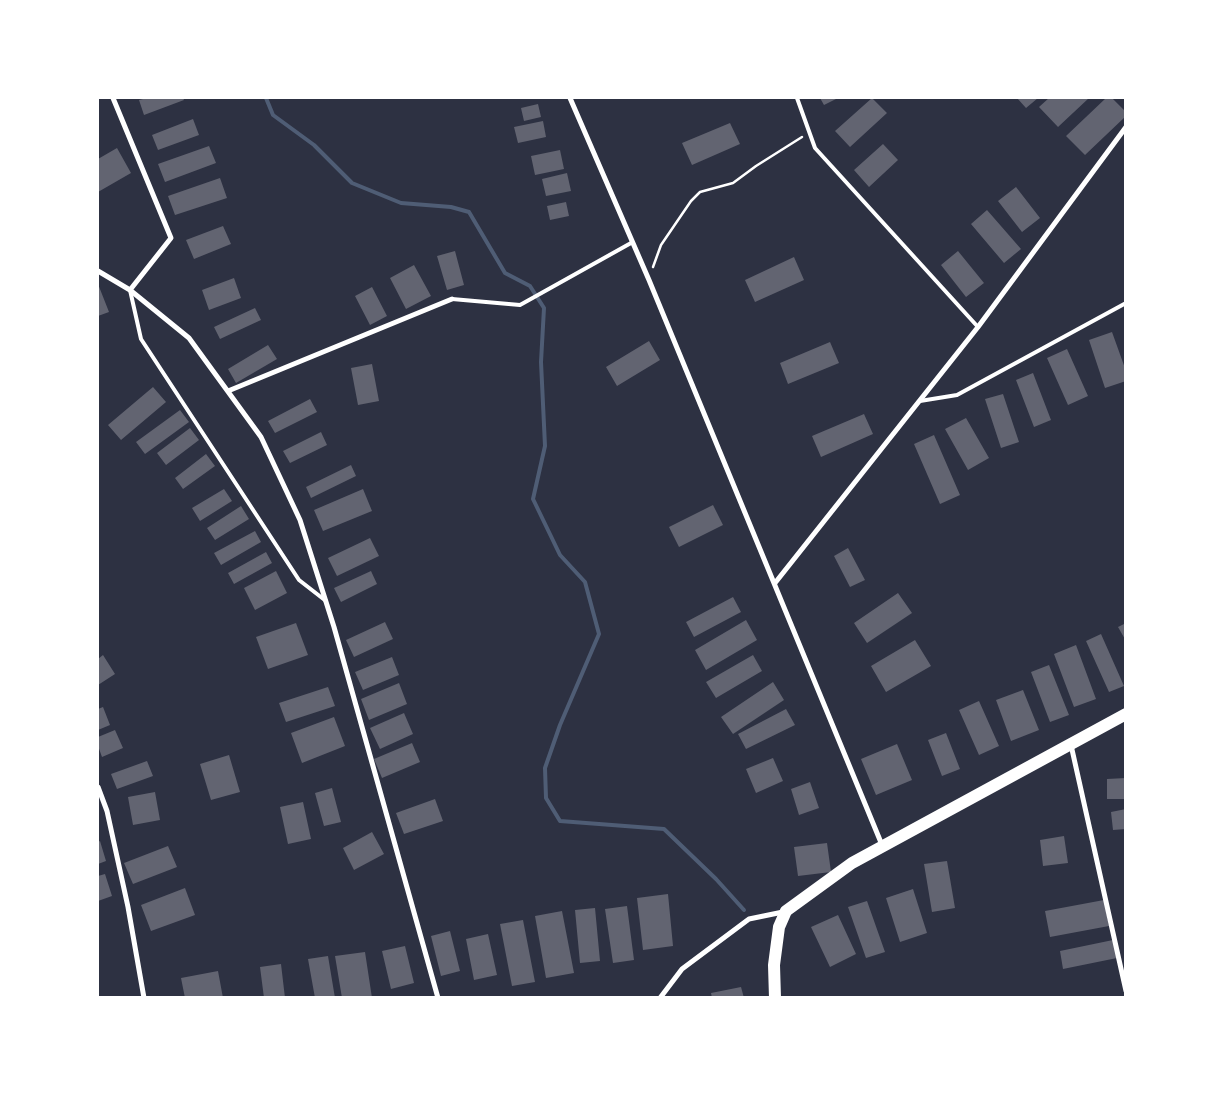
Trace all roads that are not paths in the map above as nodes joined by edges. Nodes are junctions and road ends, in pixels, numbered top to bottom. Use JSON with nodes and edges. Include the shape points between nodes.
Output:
{"nodes":[{"id":1,"x":113,"y":98,"type":"edge"},
{"id":2,"x":570,"y":98,"type":"edge"},
{"id":3,"x":797,"y":98,"type":"edge"},
{"id":4,"x":1126,"y":127,"type":"edge"},
{"id":5,"x":631,"y":243,"type":"junction"},
{"id":6,"x":98,"y":271,"type":"edge"},
{"id":7,"x":130,"y":290,"type":"junction"},
{"id":8,"x":452,"y":299,"type":"joint"},
{"id":9,"x":1126,"y":303,"type":"edge"},
{"id":10,"x":978,"y":327,"type":"junction"},
{"id":11,"x":228,"y":392,"type":"junction"},
{"id":12,"x":920,"y":401,"type":"junction"},
{"id":13,"x":775,"y":583,"type":"junction"},
{"id":14,"x":326,"y":601,"type":"junction"},
{"id":15,"x":1126,"y":714,"type":"edge"},
{"id":16,"x":1070,"y":742,"type":"junction"},
{"id":17,"x":98,"y":787,"type":"edge"},
{"id":18,"x":882,"y":846,"type":"junction"},
{"id":19,"x":786,"y":911,"type":"junction"},
{"id":20,"x":1126,"y":991,"type":"edge"},
{"id":21,"x":144,"y":998,"type":"edge"},
{"id":22,"x":438,"y":998,"type":"edge"},
{"id":23,"x":660,"y":998,"type":"edge"},
{"id":24,"x":775,"y":998,"type":"edge"}],
"edges":[{"from":1,"to":7,"type":"street","via":[[171,238]]},
{"from":2,"to":5,"type":"street"},
{"from":3,"to":10,"type":"lane","via":[[816,148]]},
{"from":4,"to":10,"type":"street"},
{"from":5,"to":8,"type":"lane","via":[[520,305]]},
{"from":5,"to":13,"type":"street"},
{"from":6,"to":7,"type":"street"},
{"from":7,"to":11,"type":"street","via":[[188,338]]},
{"from":7,"to":14,"type":"lane","via":[[141,339],[299,580]]},
{"from":8,"to":11,"type":"street"},
{"from":9,"to":12,"type":"lane","via":[[958,395]]},
{"from":10,"to":12,"type":"street"},
{"from":11,"to":14,"type":"street","via":[[262,437],[300,520]]},
{"from":12,"to":13,"type":"street"},
{"from":13,"to":18,"type":"street"},
{"from":14,"to":22,"type":"street"},
{"from":15,"to":16,"type":"main road"},
{"from":16,"to":18,"type":"main road"},
{"from":16,"to":20,"type":"street"},
{"from":17,"to":21,"type":"street","via":[[107,811],[128,907]]},
{"from":18,"to":19,"type":"main road","via":[[852,863]]},
{"from":19,"to":23,"type":"street","via":[[749,919],[682,970]]},
{"from":19,"to":24,"type":"main road","via":[[779,927],[774,965]]}]}
